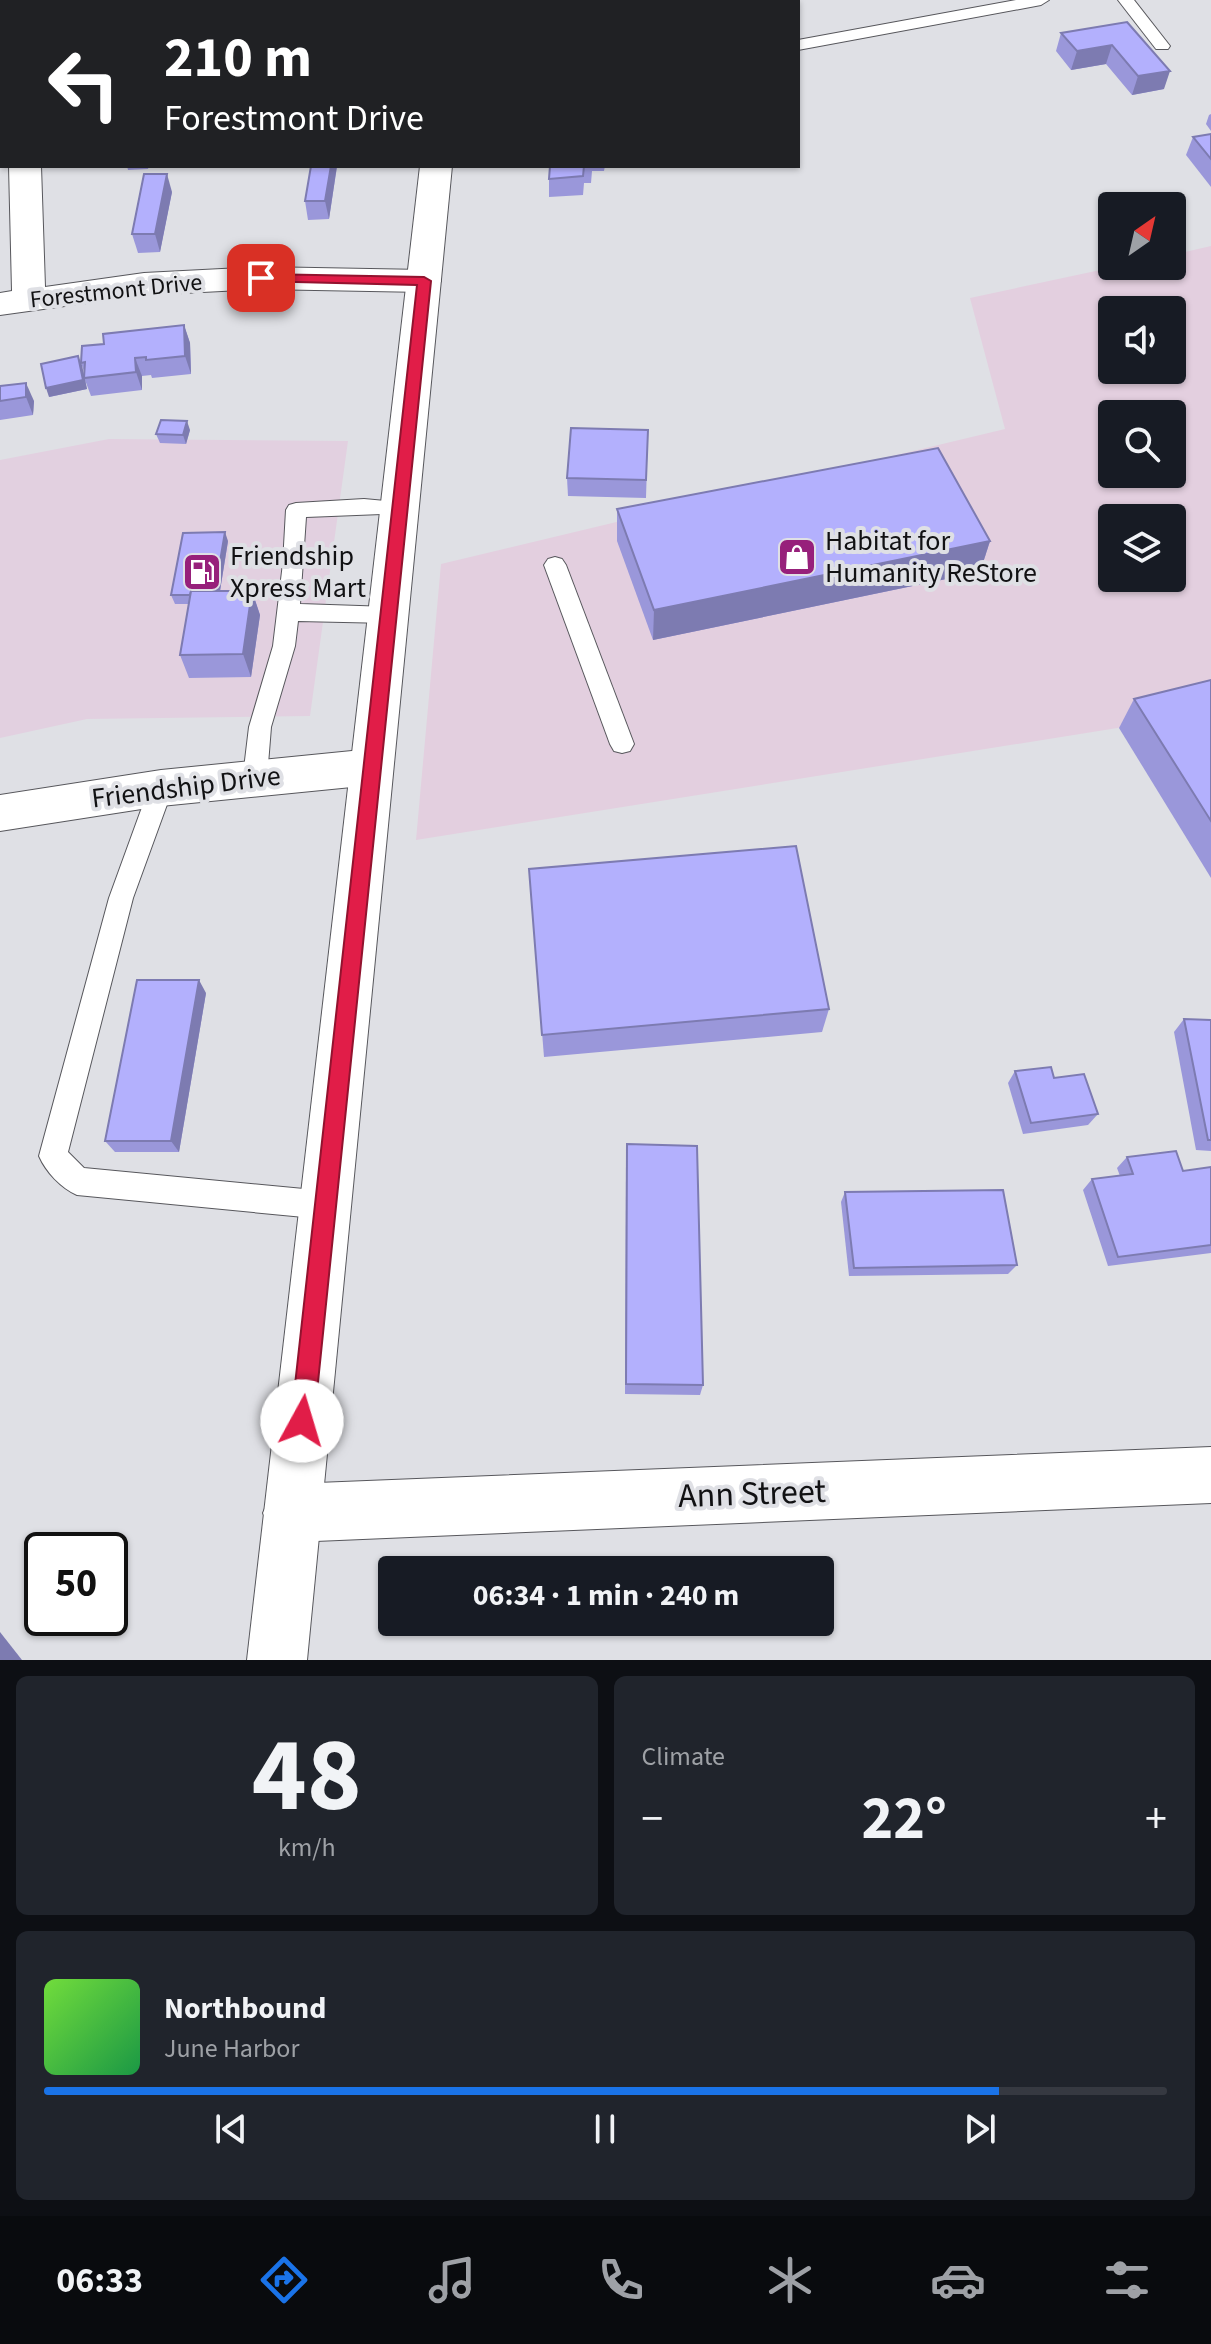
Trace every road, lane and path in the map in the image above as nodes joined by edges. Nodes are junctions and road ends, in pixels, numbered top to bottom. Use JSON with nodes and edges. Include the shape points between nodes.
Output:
{"nodes":[{"id":1,"x":1041,"y":0,"type":"edge"},
{"id":2,"x":1126,"y":0,"type":"edge"},
{"id":3,"x":800,"y":45,"type":"edge"},
{"id":4,"x":1162,"y":46,"type":"dead end"},
{"id":5,"x":25,"y":168,"type":"edge"},
{"id":6,"x":436,"y":168,"type":"edge"},
{"id":7,"x":424,"y":281,"type":"junction"},
{"id":8,"x":15,"y":301,"type":"edge"},
{"id":9,"x":400,"y":508,"type":"junction"},
{"id":10,"x":555,"y":565,"type":"dead end"},
{"id":11,"x":288,"y":612,"type":"junction"},
{"id":12,"x":389,"y":615,"type":"junction"},
{"id":13,"x":622,"y":744,"type":"dead end"},
{"id":14,"x":372,"y":767,"type":"junction"},
{"id":15,"x":255,"y":777,"type":"junction"},
{"id":16,"x":161,"y":788,"type":"junction"},
{"id":17,"x":0,"y":813,"type":"edge"},
{"id":18,"x":325,"y":1205,"type":"junction"},
{"id":19,"x":1211,"y":1475,"type":"edge"},
{"id":20,"x":292,"y":1513,"type":"junction"},
{"id":21,"x":277,"y":1660,"type":"edge"}],
"edges":[{"from":1,"to":3,"type":"lane"},
{"from":2,"to":4,"type":"lane"},
{"from":5,"to":8,"type":"street"},
{"from":6,"to":7,"type":"street"},
{"from":7,"to":8,"type":"street","name":"Forestmont Drive","via":[[261,278],[144,284]]},
{"from":7,"to":9,"type":"street"},
{"from":9,"to":11,"type":"lane","via":[[296,510]]},
{"from":9,"to":12,"type":"street"},
{"from":10,"to":13,"type":"lane"},
{"from":11,"to":12,"type":"lane"},
{"from":11,"to":15,"type":"lane","via":[[284,646],[260,727]]},
{"from":12,"to":14,"type":"street"},
{"from":14,"to":15,"type":"street","name":"Friendship Drive"},
{"from":14,"to":18,"type":"street"},
{"from":15,"to":16,"type":"street","name":"Friendship Drive"},
{"from":16,"to":17,"type":"street","name":"Friendship Drive"},
{"from":16,"to":18,"type":"lane","via":[[121,898],[53,1156],[77,1181]]},
{"from":18,"to":20,"type":"street"},
{"from":19,"to":20,"type":"street","name":"Ann Street"},
{"from":20,"to":21,"type":"street"}]}
